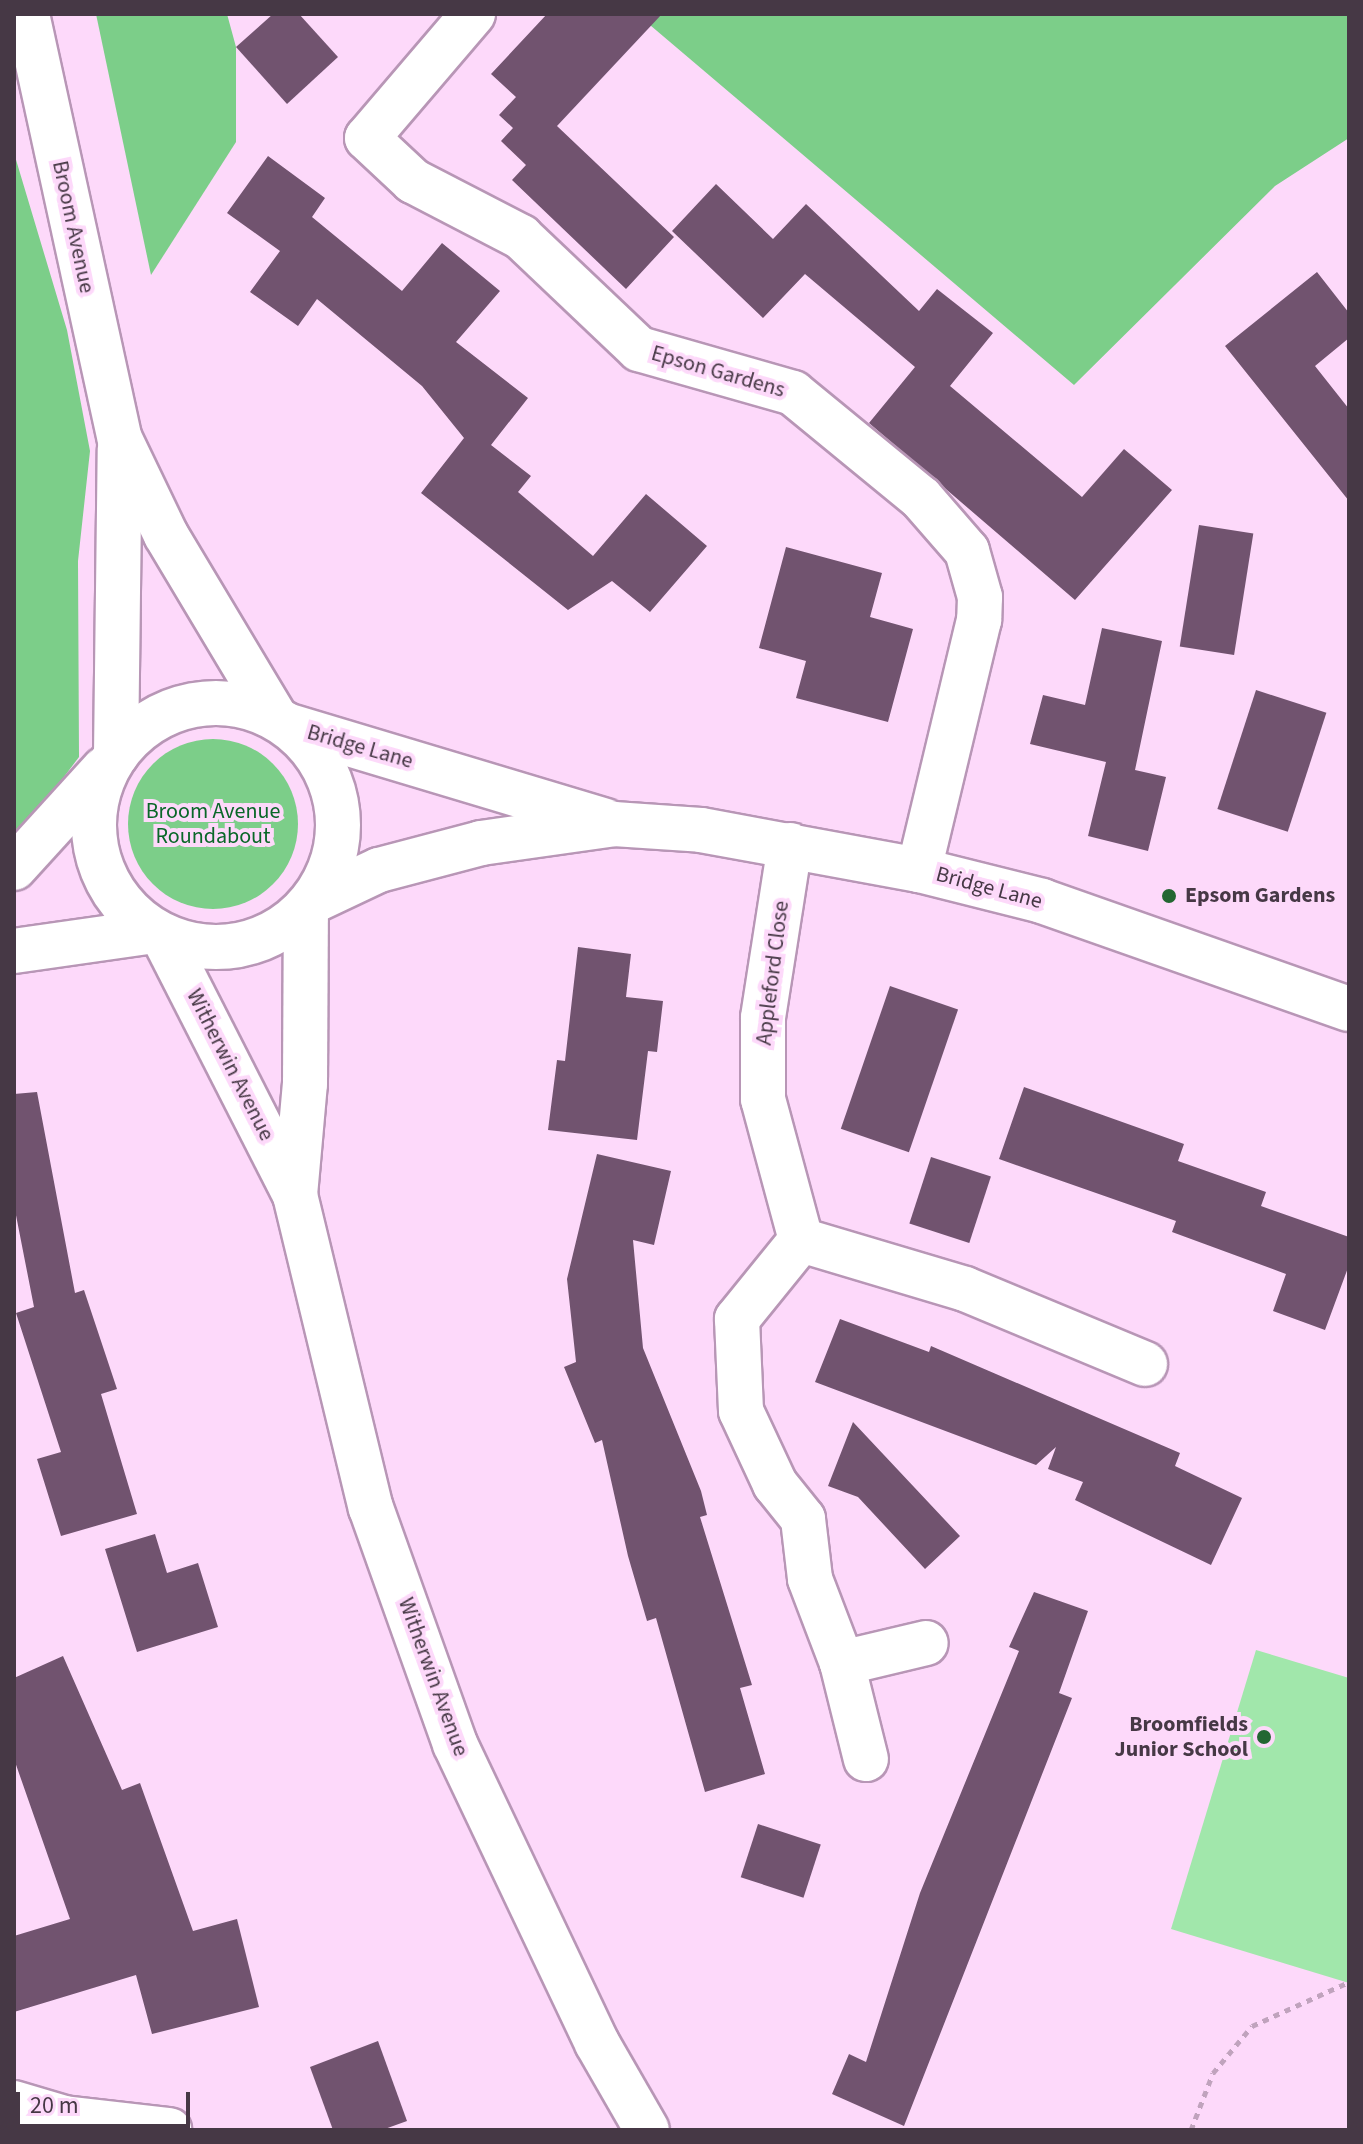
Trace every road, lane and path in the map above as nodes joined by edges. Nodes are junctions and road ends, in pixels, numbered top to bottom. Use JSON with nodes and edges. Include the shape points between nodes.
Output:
{"nodes":[{"id":1,"x":27,"y":14,"type":"edge"},
{"id":2,"x":473,"y":14,"type":"edge"},
{"id":3,"x":120,"y":439,"type":"junction"},
{"id":4,"x":282,"y":722,"type":"junction"},
{"id":5,"x":113,"y":758,"type":"junction"},
{"id":6,"x":614,"y":824,"type":"junction"},
{"id":7,"x":790,"y":845,"type":"junction"},
{"id":8,"x":14,"y":868,"type":"edge"},
{"id":9,"x":919,"y":870,"type":"junction"},
{"id":10,"x":310,"y":904,"type":"junction"},
{"id":11,"x":159,"y":934,"type":"junction"},
{"id":12,"x":14,"y":951,"type":"edge"},
{"id":13,"x":1349,"y":1009,"type":"edge"},
{"id":14,"x":295,"y":1195,"type":"junction"},
{"id":15,"x":801,"y":1240,"type":"junction"},
{"id":16,"x":1145,"y":1364,"type":"dead end"},
{"id":17,"x":926,"y":1643,"type":"dead end"},
{"id":18,"x":842,"y":1663,"type":"junction"},
{"id":19,"x":866,"y":1759,"type":"dead end"},
{"id":20,"x":1349,"y":1982,"type":"edge"},
{"id":21,"x":14,"y":2103,"type":"edge"},
{"id":22,"x":169,"y":2130,"type":"edge"},
{"id":23,"x":647,"y":2130,"type":"edge"},
{"id":24,"x":1191,"y":2130,"type":"edge"}],
"edges":[{"from":1,"to":3,"type":"street","name":"Broom Avenue"},
{"from":2,"to":9,"type":"street","name":"Epson Gardens","via":[[367,138],[413,181],[521,237],[639,349],[793,393],[921,498],[967,551],[980,597],[979,620]]},
{"from":3,"to":4,"type":"street","name":"Broom Avenue","via":[[173,547]]},
{"from":3,"to":5,"type":"street","name":"Broom Avenue"},
{"from":4,"to":5,"type":"street","via":[[213,703],[173,710],[138,731]]},
{"from":4,"to":6,"type":"street","name":"Bridge Lane"},
{"from":4,"to":10,"type":"street","via":[[323,767],[338,808],[329,872]]},
{"from":5,"to":8,"type":"street"},
{"from":5,"to":11,"type":"street","via":[[97,793],[99,860],[113,891]]},
{"from":6,"to":7,"type":"street","name":"Bridge Lane"},
{"from":6,"to":10,"type":"street","name":"Bridge Lane","via":[[427,855]]},
{"from":7,"to":9,"type":"street","name":"Bridge Lane"},
{"from":7,"to":15,"type":"street","name":"Appleford Close","via":[[763,1018],[763,1099]]},
{"from":9,"to":13,"type":"street","name":"Bridge Lane","via":[[1042,901]]},
{"from":10,"to":11,"type":"street","via":[[260,939],[228,947]]},
{"from":10,"to":14,"type":"street","name":"Witherwin Avenue","via":[[305,1084]]},
{"from":11,"to":12,"type":"street"},
{"from":11,"to":14,"type":"street","name":"Witherwin Avenue"},
{"from":14,"to":23,"type":"street","name":"Witherwin Avenue","via":[[371,1508],[455,1744],[597,2043]]},
{"from":15,"to":16,"type":"street","via":[[965,1289]]},
{"from":15,"to":18,"type":"street","via":[[737,1319],[741,1411],[775,1484],[803,1519],[810,1579]]},
{"from":17,"to":18,"type":"street"},
{"from":18,"to":19,"type":"street"},
{"from":20,"to":24,"type":"path","via":[[1252,2026],[1213,2073]]},
{"from":21,"to":22,"type":"street","via":[[64,2118]]}]}
